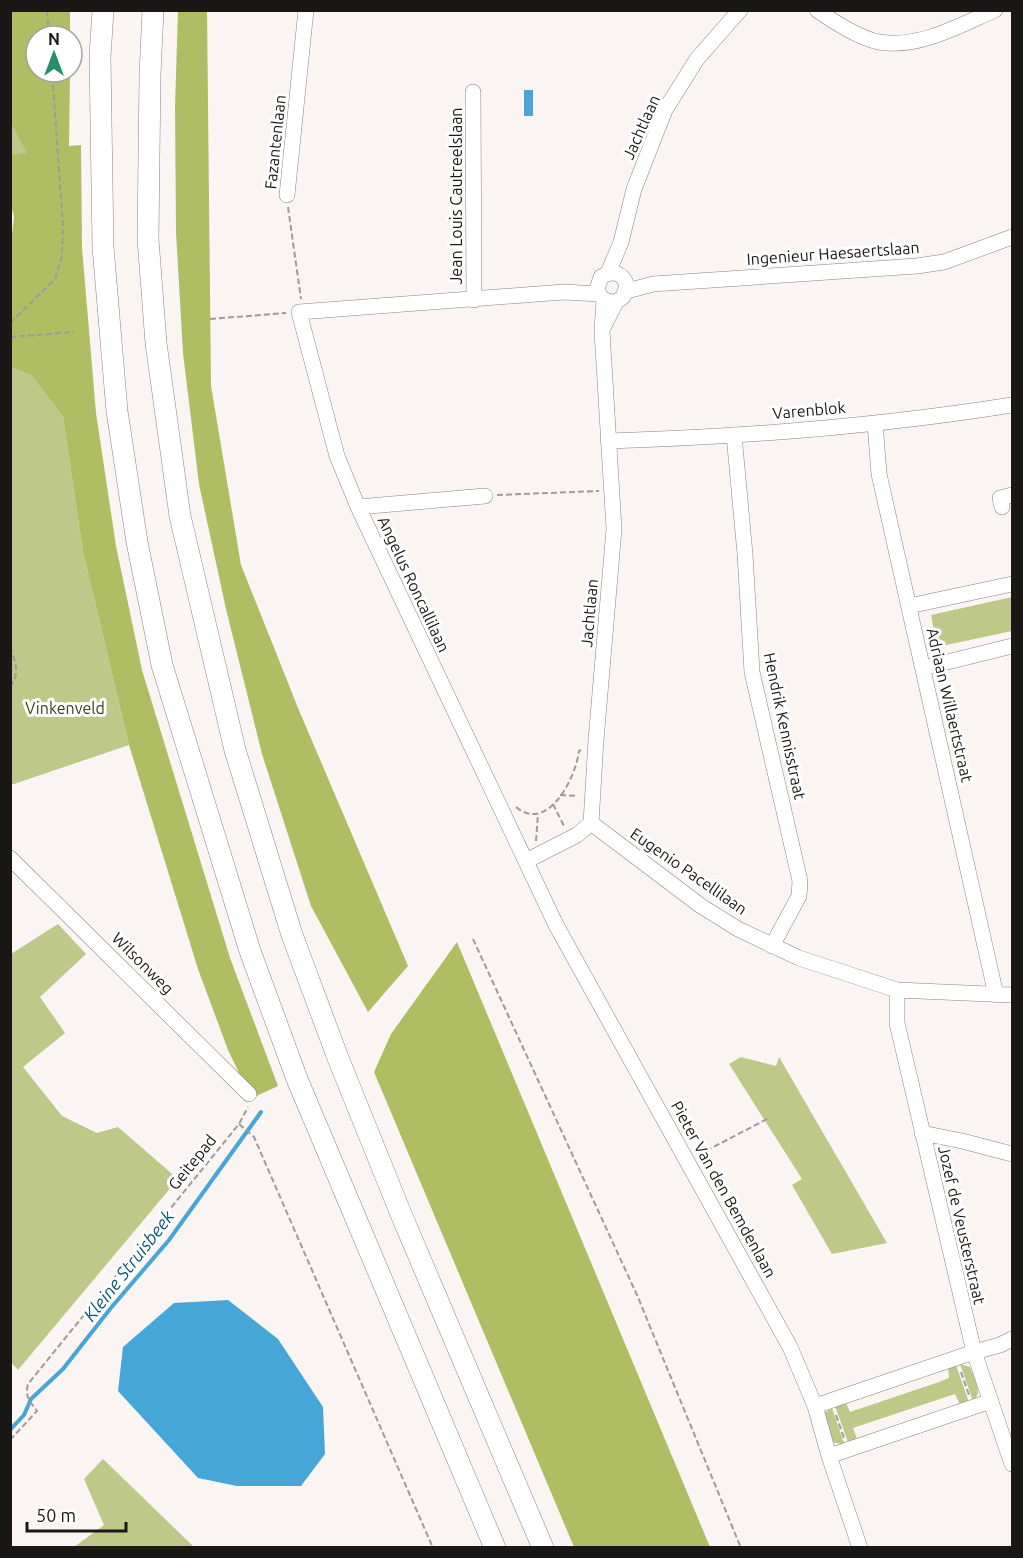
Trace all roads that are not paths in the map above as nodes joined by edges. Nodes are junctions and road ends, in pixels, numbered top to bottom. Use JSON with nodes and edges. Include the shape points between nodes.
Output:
{"nodes":[{"id":1,"x":93,"y":10,"type":"edge"},
{"id":2,"x":104,"y":10,"type":"edge"},
{"id":3,"x":153,"y":10,"type":"edge"},
{"id":4,"x":306,"y":10,"type":"edge"},
{"id":5,"x":740,"y":10,"type":"edge"},
{"id":6,"x":817,"y":10,"type":"edge"},
{"id":7,"x":995,"y":10,"type":"edge"},
{"id":8,"x":100,"y":57,"type":"junction"},
{"id":9,"x":473,"y":92,"type":"dead end"},
{"id":10,"x":287,"y":195,"type":"road end"},
{"id":11,"x":1012,"y":237,"type":"edge"},
{"id":12,"x":612,"y":287,"type":"junction"},
{"id":13,"x":474,"y":300,"type":"junction"},
{"id":14,"x":299,"y":312,"type":"joint"},
{"id":15,"x":1012,"y":405,"type":"edge"},
{"id":16,"x":875,"y":423,"type":"junction"},
{"id":17,"x":734,"y":435,"type":"junction"},
{"id":18,"x":608,"y":441,"type":"junction"},
{"id":19,"x":485,"y":496,"type":"road end"},
{"id":20,"x":358,"y":507,"type":"junction"},
{"id":21,"x":1012,"y":584,"type":"edge"},
{"id":22,"x":909,"y":606,"type":"junction"},
{"id":23,"x":1012,"y":646,"type":"edge"},
{"id":24,"x":923,"y":668,"type":"junction"},
{"id":25,"x":591,"y":823,"type":"junction"},
{"id":26,"x":10,"y":858,"type":"edge"},
{"id":27,"x":531,"y":859,"type":"junction"},
{"id":28,"x":772,"y":945,"type":"junction"},
{"id":29,"x":897,"y":990,"type":"junction"},
{"id":30,"x":996,"y":995,"type":"junction"},
{"id":31,"x":1012,"y":995,"type":"edge"},
{"id":32,"x":249,"y":1094,"type":"road end"},
{"id":33,"x":922,"y":1134,"type":"junction"},
{"id":34,"x":1012,"y":1154,"type":"edge"},
{"id":35,"x":1012,"y":1339,"type":"edge"},
{"id":36,"x":974,"y":1352,"type":"junction"},
{"id":37,"x":991,"y":1401,"type":"junction"},
{"id":38,"x":815,"y":1406,"type":"junction"},
{"id":39,"x":829,"y":1456,"type":"junction"},
{"id":40,"x":1012,"y":1464,"type":"edge"},
{"id":41,"x":495,"y":1548,"type":"edge"},
{"id":42,"x":543,"y":1548,"type":"edge"},
{"id":43,"x":860,"y":1548,"type":"edge"}],
"edges":[{"from":1,"to":8,"type":"highway"},
{"from":2,"to":8,"type":"highway"},
{"from":3,"to":42,"type":"highway","via":[[148,239],[156,343],[180,516],[235,750],[292,935],[338,1058]]},
{"from":4,"to":10,"type":"street","name":"Fazantenlaan"},
{"from":5,"to":12,"type":"street","name":"Jachtlaan","via":[[697,60],[665,110],[634,189]]},
{"from":6,"to":7,"type":"street","via":[[879,42],[932,37]]},
{"from":8,"to":41,"type":"highway","via":[[103,247],[117,411],[137,542],[162,665],[250,951],[297,1079]]},
{"from":9,"to":13,"type":"street","name":"Jean Louis Cautreelslaan"},
{"from":11,"to":12,"type":"street","name":"Ingenieur Haesaertslaan","via":[[944,262],[918,266]]},
{"from":12,"to":13,"type":"street","name":"Ingenieur Haesaertslaan"},
{"from":12,"to":18,"type":"street","name":"Jachtlaan","via":[[602,331]]},
{"from":13,"to":14,"type":"street","name":"Ingenieur Haesaertslaan"},
{"from":14,"to":20,"type":"street","name":"Angelus Roncallilaan","via":[[337,456]]},
{"from":15,"to":16,"type":"street","name":"Varenblok"},
{"from":16,"to":17,"type":"street","name":"Varenblok"},
{"from":16,"to":22,"type":"street","name":"Adriaan Willaertstraat","via":[[879,474]]},
{"from":17,"to":18,"type":"street","name":"Varenblok"},
{"from":17,"to":28,"type":"street","name":"Hendrik Kennisstraat","via":[[752,672],[800,881],[799,896]]},
{"from":18,"to":25,"type":"street","name":"Jachtlaan","via":[[614,530]]},
{"from":19,"to":20,"type":"street"},
{"from":20,"to":27,"type":"street","name":"Angelus Roncallilaan"},
{"from":21,"to":22,"type":"street"},
{"from":22,"to":24,"type":"street","name":"Adriaan Willaertstraat"},
{"from":23,"to":24,"type":"street"},
{"from":24,"to":30,"type":"street","name":"Adriaan Willaertstraat"},
{"from":25,"to":27,"type":"street"},
{"from":25,"to":28,"type":"street","name":"Eugenio Pacellilaan","via":[[701,906]]},
{"from":26,"to":32,"type":"street","name":"Wilsonweg"},
{"from":27,"to":38,"type":"street","name":"Pieter Van den Bemdenlaan","via":[[556,925],[790,1347]]},
{"from":28,"to":29,"type":"street","name":"Eugenio Pacellilaan"},
{"from":29,"to":30,"type":"street","name":"Eugenio Pacellilaan"},
{"from":29,"to":33,"type":"street","name":"Jozef de Veusterstraat","via":[[897,1023]]},
{"from":30,"to":31,"type":"street","name":"Eugenio Pacellilaan"},
{"from":33,"to":34,"type":"street"},
{"from":33,"to":36,"type":"street","name":"Jozef de Veusterstraat"},
{"from":35,"to":36,"type":"street"},
{"from":36,"to":37,"type":"street","name":"Jozef de Veusterstraat"},
{"from":36,"to":38,"type":"street"},
{"from":37,"to":39,"type":"street"},
{"from":37,"to":40,"type":"street","name":"Jozef de Veusterstraat"},
{"from":38,"to":39,"type":"street","name":"Pieter Van den Bemdenlaan"},
{"from":39,"to":43,"type":"street","name":"Pieter Van den Bemdenlaan"}]}
